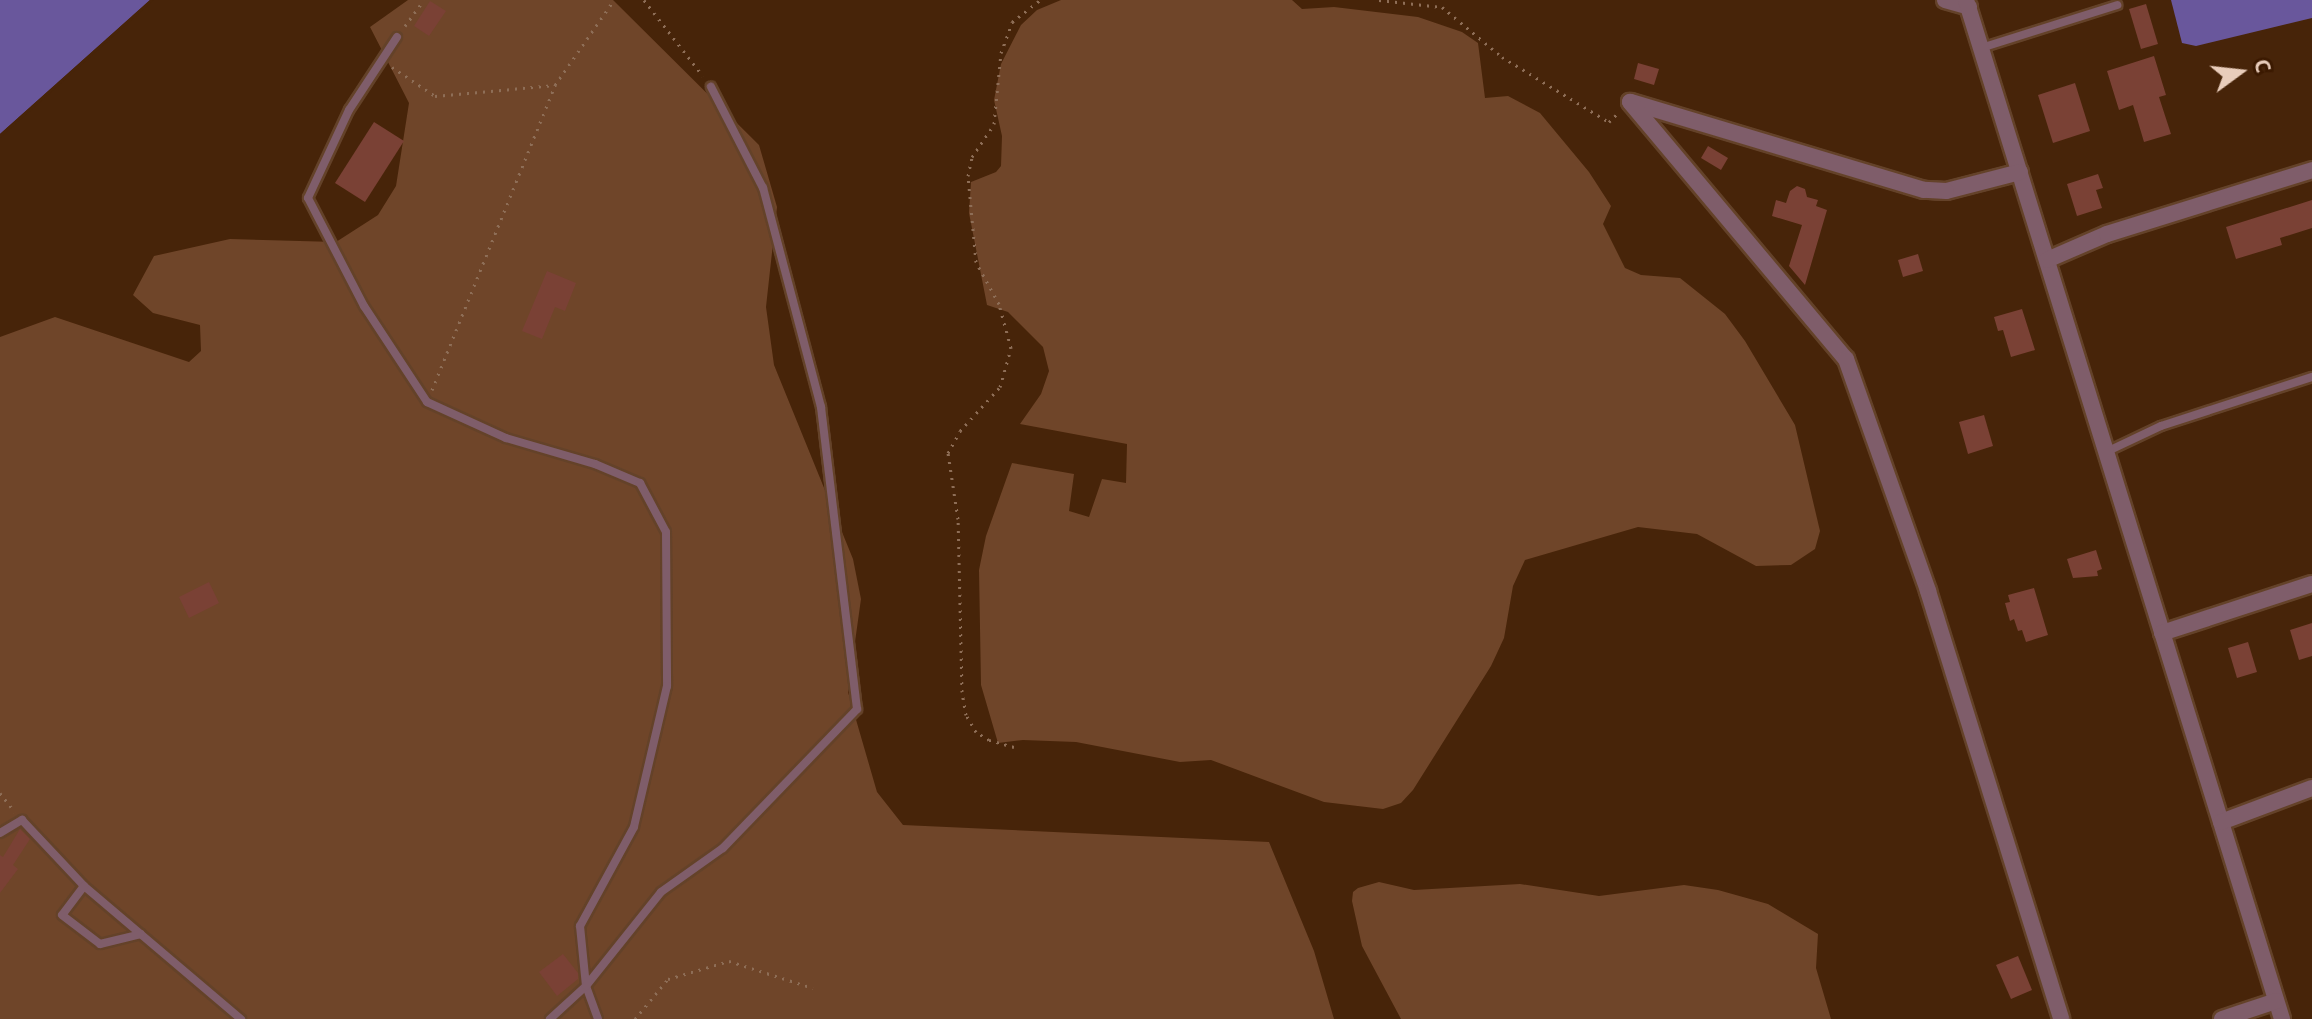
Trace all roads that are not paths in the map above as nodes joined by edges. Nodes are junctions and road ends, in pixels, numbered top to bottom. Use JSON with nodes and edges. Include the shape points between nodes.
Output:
{"nodes":[{"id":1,"x":1945,"y":0,"type":"edge"},
{"id":2,"x":1968,"y":4,"type":"edge"},
{"id":3,"x":2117,"y":5,"type":"dead end"},
{"id":4,"x":397,"y":37,"type":"road end"},
{"id":5,"x":1981,"y":48,"type":"junction"},
{"id":6,"x":711,"y":87,"type":"road end"},
{"id":7,"x":2312,"y":170,"type":"edge"},
{"id":8,"x":2020,"y":172,"type":"junction"},
{"id":9,"x":2047,"y":260,"type":"junction"},
{"id":10,"x":2312,"y":377,"type":"edge"},
{"id":11,"x":2106,"y":452,"type":"junction"},
{"id":12,"x":2312,"y":584,"type":"edge"},
{"id":13,"x":2162,"y":633,"type":"junction"},
{"id":14,"x":2312,"y":788,"type":"edge"},
{"id":15,"x":2221,"y":822,"type":"junction"},
{"id":16,"x":0,"y":833,"type":"edge"},
{"id":17,"x":84,"y":886,"type":"junction"},
{"id":18,"x":141,"y":934,"type":"junction"},
{"id":19,"x":586,"y":986,"type":"junction"},
{"id":20,"x":2276,"y":1001,"type":"junction"},
{"id":21,"x":241,"y":1019,"type":"edge"},
{"id":22,"x":550,"y":1019,"type":"edge"},
{"id":23,"x":598,"y":1019,"type":"edge"},
{"id":24,"x":2061,"y":1019,"type":"edge"},
{"id":25,"x":2222,"y":1019,"type":"edge"},
{"id":26,"x":2282,"y":1019,"type":"edge"}],
"edges":[{"from":1,"to":2,"type":"street"},
{"from":2,"to":5,"type":"street"},
{"from":3,"to":5,"type":"lane"},
{"from":4,"to":19,"type":"lane","via":[[349,110],[308,198],[364,306],[427,402],[506,438],[640,483],[666,532],[667,686],[634,827],[580,926]]},
{"from":5,"to":8,"type":"street"},
{"from":6,"to":19,"type":"lane","via":[[763,188],[821,407],[857,709],[723,848],[661,892]]},
{"from":7,"to":9,"type":"street","via":[[2107,234]]},
{"from":8,"to":9,"type":"street"},
{"from":8,"to":24,"type":"street","via":[[1946,191],[1924,190],[1630,102],[1846,359],[1928,591]]},
{"from":9,"to":11,"type":"street"},
{"from":10,"to":11,"type":"lane","via":[[2161,426]]},
{"from":11,"to":13,"type":"street"},
{"from":12,"to":13,"type":"street"},
{"from":13,"to":15,"type":"street"},
{"from":14,"to":15,"type":"street"},
{"from":15,"to":20,"type":"street"},
{"from":16,"to":17,"type":"lane","via":[[22,820]]},
{"from":17,"to":18,"type":"lane"},
{"from":17,"to":18,"type":"lane","via":[[62,915],[100,944]]},
{"from":18,"to":21,"type":"lane"},
{"from":19,"to":22,"type":"lane"},
{"from":19,"to":23,"type":"lane"},
{"from":20,"to":25,"type":"street"},
{"from":20,"to":26,"type":"street"}]}
